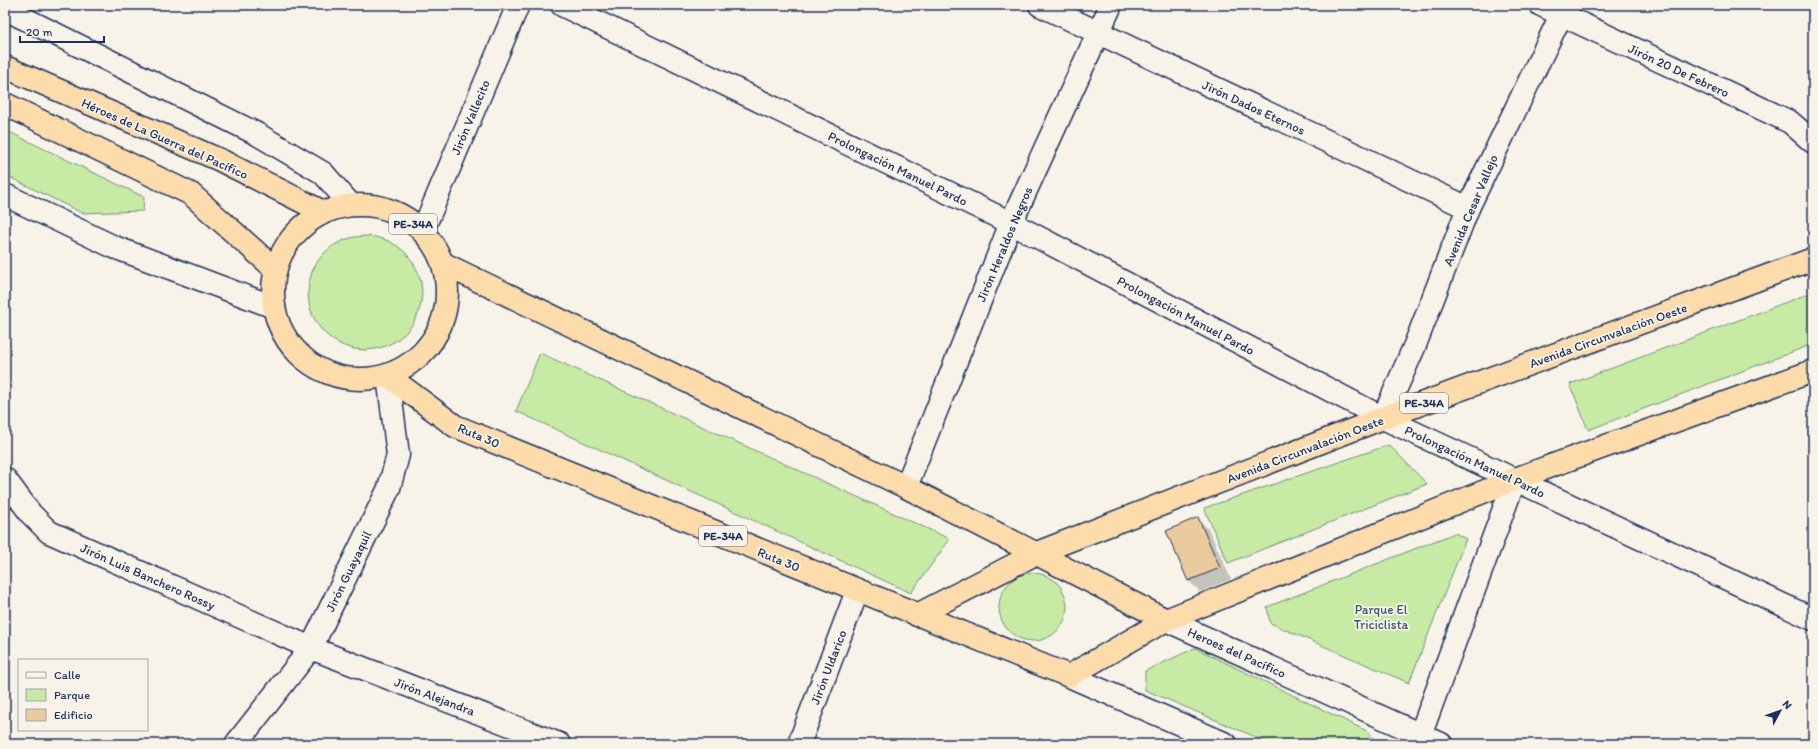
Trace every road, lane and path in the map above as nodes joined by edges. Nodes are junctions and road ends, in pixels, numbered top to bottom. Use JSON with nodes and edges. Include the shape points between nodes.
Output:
{"nodes":[{"id":1,"x":518,"y":5,"type":"edge"},
{"id":2,"x":562,"y":5,"type":"edge"},
{"id":3,"x":1040,"y":5,"type":"edge"},
{"id":4,"x":1111,"y":5,"type":"edge"},
{"id":5,"x":1541,"y":5,"type":"edge"},
{"id":6,"x":5,"y":9,"type":"edge"},
{"id":7,"x":1563,"y":10,"type":"edge"},
{"id":8,"x":1097,"y":33,"type":"junction"},
{"id":9,"x":5,"y":67,"type":"edge"},
{"id":10,"x":5,"y":104,"type":"edge"},
{"id":11,"x":1813,"y":142,"type":"edge"},
{"id":12,"x":5,"y":195,"type":"edge"},
{"id":13,"x":350,"y":204,"type":"junction"},
{"id":14,"x":1468,"y":208,"type":"junction"},
{"id":15,"x":323,"y":212,"type":"junction"},
{"id":16,"x":1011,"y":223,"type":"junction"},
{"id":17,"x":423,"y":230,"type":"junction"},
{"id":18,"x":1813,"y":259,"type":"edge"},
{"id":19,"x":444,"y":264,"type":"junction"},
{"id":20,"x":276,"y":269,"type":"junction"},
{"id":21,"x":274,"y":307,"type":"junction"},
{"id":22,"x":1813,"y":371,"type":"edge"},
{"id":23,"x":388,"y":376,"type":"junction"},
{"id":24,"x":1383,"y":418,"type":"junction"},
{"id":25,"x":5,"y":479,"type":"edge"},
{"id":26,"x":1515,"y":479,"type":"junction"},
{"id":27,"x":906,"y":487,"type":"junction"},
{"id":28,"x":1037,"y":553,"type":"junction"},
{"id":29,"x":857,"y":591,"type":"junction"},
{"id":30,"x":917,"y":616,"type":"junction"},
{"id":31,"x":1813,"y":619,"type":"edge"},
{"id":32,"x":1166,"y":620,"type":"junction"},
{"id":33,"x":311,"y":648,"type":"junction"},
{"id":34,"x":1069,"y":676,"type":"junction"},
{"id":35,"x":1419,"y":740,"type":"edge"},
{"id":36,"x":236,"y":744,"type":"edge"},
{"id":37,"x":559,"y":744,"type":"edge"},
{"id":38,"x":799,"y":744,"type":"edge"},
{"id":39,"x":1226,"y":744,"type":"edge"},
{"id":40,"x":1441,"y":744,"type":"edge"}],
"edges":[{"from":1,"to":17,"type":"street","name":"Jirón Vallecito"},
{"from":2,"to":16,"type":"street","name":"Prolongación Manuel Pardo"},
{"from":3,"to":8,"type":"street","name":"Jirón Dados Eternos"},
{"from":4,"to":8,"type":"street","name":"Jirón Heraldos Negros"},
{"from":5,"to":7,"type":"street","name":"Jirón 20 De Febrero"},
{"from":6,"to":13,"type":"street","via":[[257,134],[323,173]]},
{"from":7,"to":11,"type":"street","name":"Jirón 20 De Febrero","via":[[1790,122]]},
{"from":7,"to":14,"type":"street","name":"Avenida Cesar Vallejo"},
{"from":8,"to":14,"type":"street","name":"Jirón Dados Eternos"},
{"from":8,"to":16,"type":"street","name":"Jirón Heraldos Negros"},
{"from":9,"to":15,"type":"highway","name":"Héroes de La Guerra del Pacífico","via":[[220,160]]},
{"from":10,"to":20,"type":"highway","via":[[191,194]]},
{"from":12,"to":21,"type":"street","via":[[114,247]]},
{"from":13,"to":15,"type":"highway","number":"PE-34A"},
{"from":13,"to":17,"type":"highway","number":"PE-34A","via":[[389,208]]},
{"from":14,"to":24,"type":"street","name":"Avenida Cesar Vallejo","via":[[1415,345]]},
{"from":15,"to":20,"type":"highway","number":"PE-34A","via":[[293,235]]},
{"from":16,"to":24,"type":"street","name":"Prolongación Manuel Pardo"},
{"from":16,"to":27,"type":"street","name":"Jirón Heraldos Negros"},
{"from":17,"to":19,"type":"highway","number":"PE-34A"},
{"from":18,"to":24,"type":"highway","name":"Avenida Circunvalación Oeste","number":"PE-34A"},
{"from":19,"to":23,"type":"highway","number":"PE-34A","via":[[448,285],[442,326],[417,360]]},
{"from":19,"to":27,"type":"highway"},
{"from":20,"to":21,"type":"highway","number":"PE-34A"},
{"from":21,"to":23,"type":"highway","number":"PE-34A","via":[[291,346],[306,361],[346,378]]},
{"from":22,"to":26,"type":"highway"},
{"from":23,"to":29,"type":"highway","name":"Ruta 30","number":"PE-34A","via":[[455,426]]},
{"from":23,"to":33,"type":"street","name":"Jirón Guayaquil","via":[[398,455],[390,488]]},
{"from":24,"to":26,"type":"street","name":"Prolongación Manuel Pardo"},
{"from":24,"to":28,"type":"highway","name":"Avenida Circunvalación Oeste","number":"PE-34A"},
{"from":25,"to":33,"type":"street","name":"Jirón Luis Banchero Rossy","via":[[31,514],[49,532]]},
{"from":26,"to":31,"type":"street","name":"Prolongación Manuel Pardo"},
{"from":26,"to":32,"type":"highway"},
{"from":26,"to":35,"type":"street"},
{"from":27,"to":28,"type":"highway"},
{"from":28,"to":30,"type":"highway","name":"Avenida Circunvalación Oeste","number":"PE-34A"},
{"from":28,"to":32,"type":"highway","name":"Heroes del Pacífico"},
{"from":29,"to":30,"type":"highway","name":"Ruta 30","number":"PE-34A"},
{"from":29,"to":38,"type":"street","name":"Jirón Uldarico"},
{"from":30,"to":34,"type":"highway","name":"Ruta 30","number":"PE-34A"},
{"from":32,"to":34,"type":"highway"},
{"from":32,"to":35,"type":"street","name":"Heroes del Pacífico"},
{"from":33,"to":36,"type":"street","name":"Jirón Guayaquil"},
{"from":33,"to":37,"type":"street","name":"Jirón Alejandra"},
{"from":34,"to":39,"type":"street"},
{"from":35,"to":40,"type":"street","name":"Heroes del Pacífico"}]}
